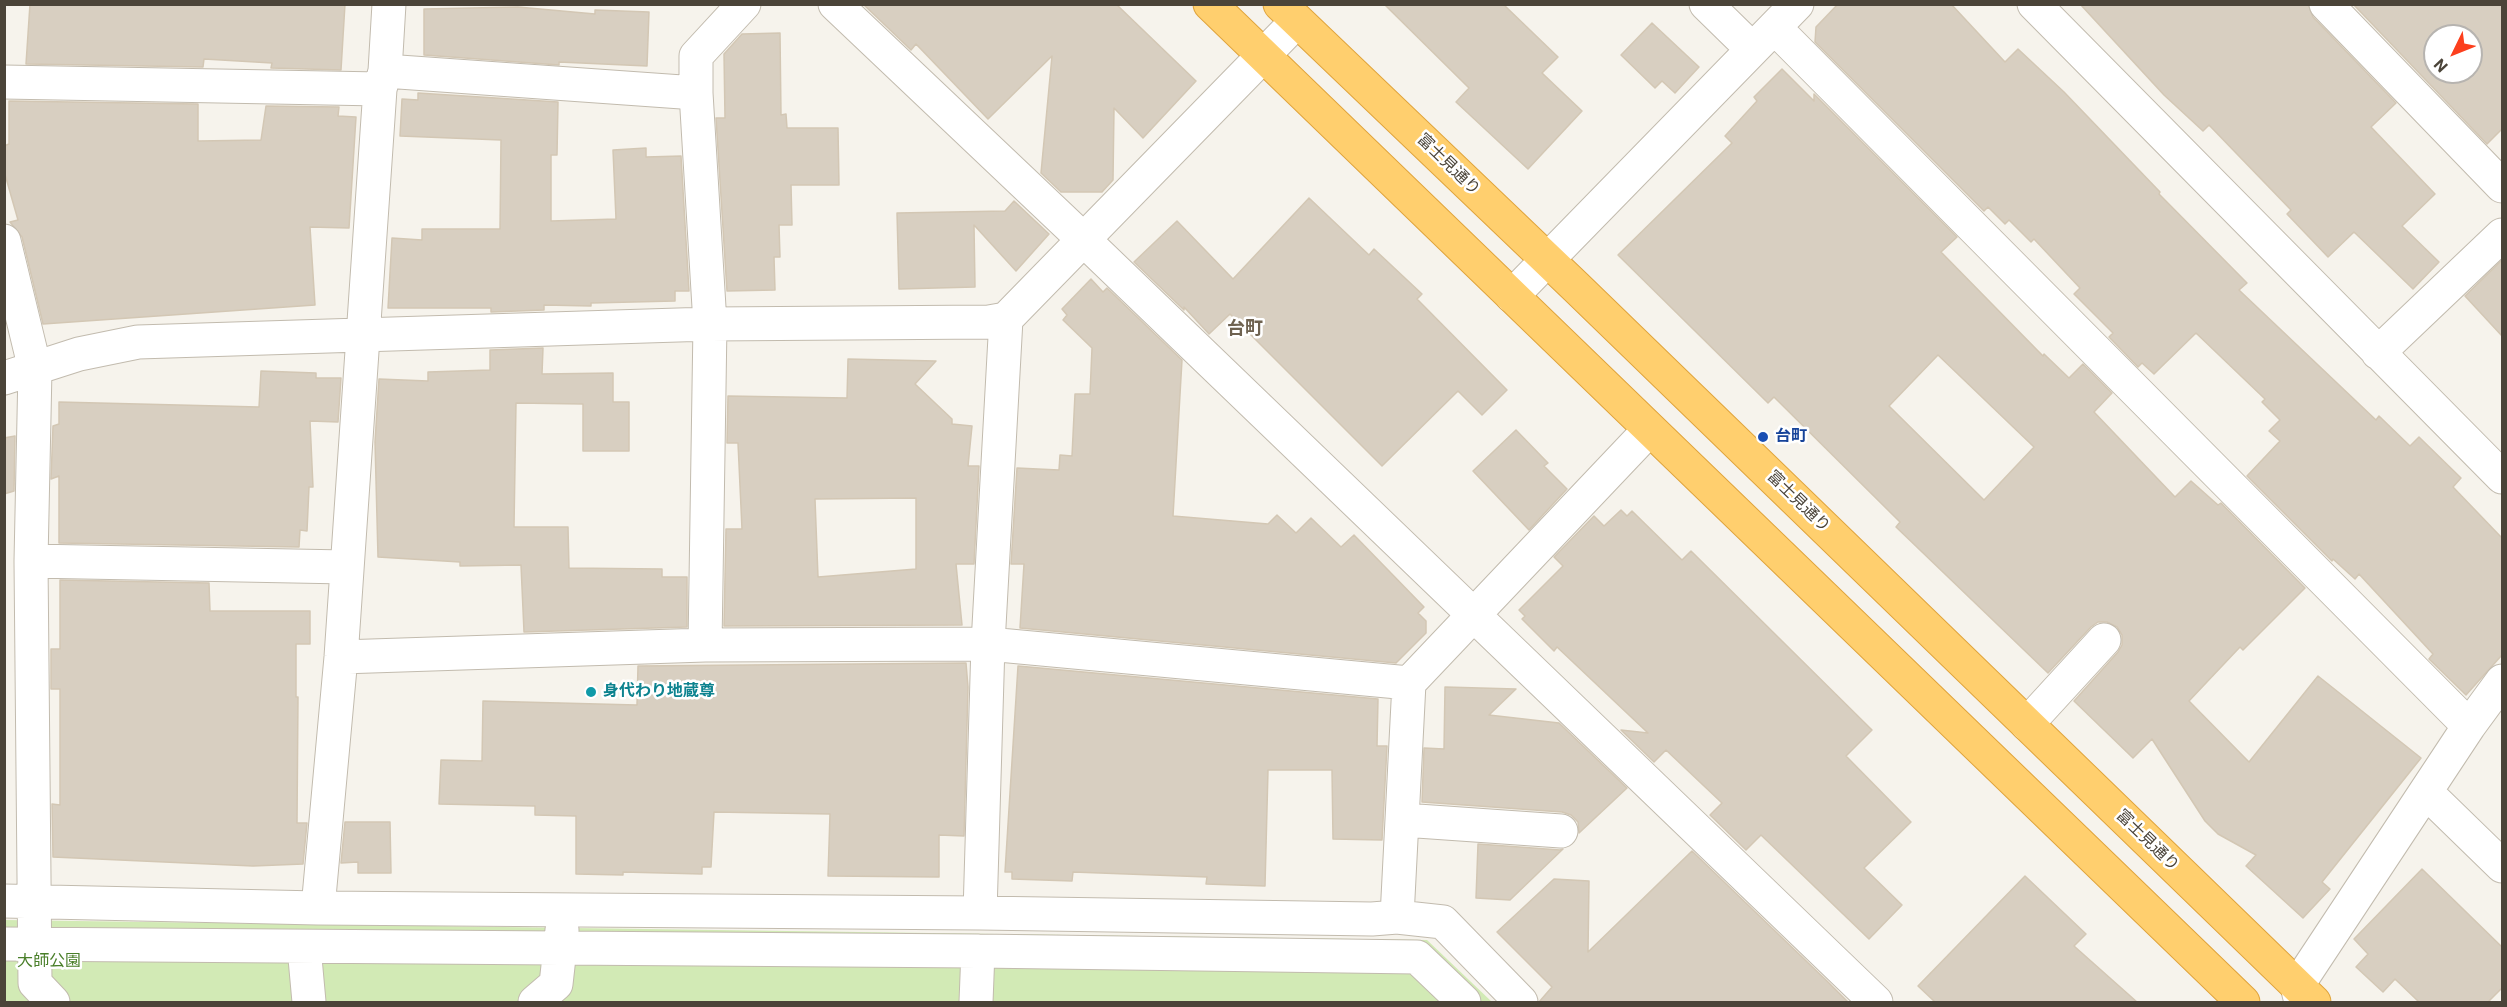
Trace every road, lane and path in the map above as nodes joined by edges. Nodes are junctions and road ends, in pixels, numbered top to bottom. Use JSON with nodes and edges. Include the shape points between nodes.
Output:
{"nodes":[{"id":1,"x":389,"y":4,"type":"edge"},
{"id":2,"x":744,"y":4,"type":"edge"},
{"id":3,"x":836,"y":4,"type":"edge"},
{"id":4,"x":1210,"y":4,"type":"edge"},
{"id":5,"x":1707,"y":4,"type":"edge"},
{"id":6,"x":1797,"y":4,"type":"edge"},
{"id":7,"x":2034,"y":4,"type":"edge"},
{"id":8,"x":2326,"y":4,"type":"edge"},
{"id":9,"x":1288,"y":13,"type":"edge"},
{"id":10,"x":1763,"y":38,"type":"junction"},
{"id":11,"x":1263,"y":57,"type":"junction"},
{"id":12,"x":382,"y":80,"type":"junction"},
{"id":13,"x":4,"y":82,"type":"edge"},
{"id":14,"x":696,"y":93,"type":"junction"},
{"id":15,"x":2502,"y":186,"type":"edge"},
{"id":16,"x":2502,"y":235,"type":"edge"},
{"id":17,"x":4,"y":241,"type":"edge"},
{"id":18,"x":1085,"y":241,"type":"junction"},
{"id":19,"x":1548,"y":260,"type":"junction"},
{"id":20,"x":1512,"y":296,"type":"junction"},
{"id":21,"x":1006,"y":319,"type":"junction"},
{"id":22,"x":710,"y":324,"type":"junction"},
{"id":23,"x":363,"y":335,"type":"junction"},
{"id":24,"x":2378,"y":353,"type":"junction"},
{"id":25,"x":20,"y":373,"type":"edge"},
{"id":26,"x":1649,"y":430,"type":"junction"},
{"id":27,"x":2502,"y":477,"type":"edge"},
{"id":28,"x":31,"y":561,"type":"junction"},
{"id":29,"x":346,"y":567,"type":"junction"},
{"id":30,"x":1474,"y":616,"type":"junction"},
{"id":31,"x":2104,"y":640,"type":"dead end"},
{"id":32,"x":988,"y":644,"type":"junction"},
{"id":33,"x":705,"y":645,"type":"junction"},
{"id":34,"x":341,"y":657,"type":"junction"},
{"id":35,"x":2502,"y":681,"type":"edge"},
{"id":36,"x":1409,"y":683,"type":"junction"},
{"id":37,"x":2027,"y":724,"type":"junction"},
{"id":38,"x":2469,"y":726,"type":"junction"},
{"id":39,"x":2427,"y":793,"type":"junction"},
{"id":40,"x":1403,"y":820,"type":"junction"},
{"id":41,"x":1562,"y":831,"type":"dead end"},
{"id":42,"x":2502,"y":866,"type":"edge"},
{"id":43,"x":20,"y":900,"type":"edge"},
{"id":44,"x":318,"y":908,"type":"junction"},
{"id":45,"x":564,"y":910,"type":"junction"},
{"id":46,"x":980,"y":913,"type":"junction"},
{"id":47,"x":1397,"y":917,"type":"junction"},
{"id":48,"x":20,"y":944,"type":"edge"},
{"id":49,"x":304,"y":947,"type":"junction"},
{"id":50,"x":560,"y":950,"type":"junction"},
{"id":51,"x":978,"y":951,"type":"junction"},
{"id":52,"x":2304,"y":997,"type":"edge"},
{"id":53,"x":53,"y":1002,"type":"edge"},
{"id":54,"x":309,"y":1002,"type":"edge"},
{"id":55,"x":535,"y":1002,"type":"edge"},
{"id":56,"x":976,"y":1002,"type":"edge"},
{"id":57,"x":1464,"y":1002,"type":"edge"},
{"id":58,"x":1521,"y":1002,"type":"edge"},
{"id":59,"x":1876,"y":1002,"type":"edge"},
{"id":60,"x":2242,"y":1002,"type":"edge"}],
"edges":[{"from":1,"to":12,"type":"street"},
{"from":2,"to":14,"type":"street","via":[[696,56]]},
{"from":3,"to":18,"type":"street"},
{"from":4,"to":11,"type":"highway"},
{"from":5,"to":10,"type":"street"},
{"from":6,"to":10,"type":"street"},
{"from":7,"to":24,"type":"street"},
{"from":8,"to":15,"type":"street"},
{"from":9,"to":11,"type":"street"},
{"from":9,"to":19,"type":"highway","name":"富士見通り"},
{"from":10,"to":19,"type":"street"},
{"from":10,"to":38,"type":"street"},
{"from":11,"to":18,"type":"street"},
{"from":11,"to":20,"type":"highway"},
{"from":12,"to":13,"type":"street"},
{"from":12,"to":14,"type":"street"},
{"from":12,"to":23,"type":"street"},
{"from":14,"to":22,"type":"street"},
{"from":16,"to":24,"type":"street"},
{"from":17,"to":25,"type":"street"},
{"from":18,"to":21,"type":"street"},
{"from":18,"to":30,"type":"street"},
{"from":19,"to":20,"type":"street"},
{"from":19,"to":37,"type":"highway","name":"富士見通り"},
{"from":20,"to":26,"type":"highway"},
{"from":21,"to":22,"type":"street"},
{"from":21,"to":32,"type":"street"},
{"from":22,"to":23,"type":"street"},
{"from":22,"to":33,"type":"street"},
{"from":23,"to":25,"type":"street","via":[[138,342],[79,354]]},
{"from":23,"to":29,"type":"street"},
{"from":24,"to":27,"type":"street"},
{"from":25,"to":28,"type":"street"},
{"from":26,"to":30,"type":"street"},
{"from":26,"to":60,"type":"highway"},
{"from":28,"to":29,"type":"street"},
{"from":28,"to":43,"type":"street"},
{"from":29,"to":34,"type":"street"},
{"from":30,"to":36,"type":"street"},
{"from":30,"to":59,"type":"street"},
{"from":31,"to":37,"type":"street"},
{"from":32,"to":33,"type":"street"},
{"from":32,"to":36,"type":"street"},
{"from":32,"to":46,"type":"street"},
{"from":33,"to":34,"type":"street"},
{"from":34,"to":44,"type":"street"},
{"from":35,"to":38,"type":"street"},
{"from":36,"to":40,"type":"street"},
{"from":37,"to":52,"type":"highway","name":"富士見通り"},
{"from":38,"to":39,"type":"street"},
{"from":39,"to":42,"type":"street"},
{"from":39,"to":52,"type":"street"},
{"from":40,"to":41,"type":"street"},
{"from":40,"to":47,"type":"street"},
{"from":43,"to":44,"type":"street"},
{"from":43,"to":48,"type":"street"},
{"from":44,"to":45,"type":"street"},
{"from":45,"to":46,"type":"street"},
{"from":45,"to":50,"type":"street"},
{"from":46,"to":47,"type":"street"},
{"from":47,"to":58,"type":"street","via":[[1443,922]]},
{"from":48,"to":49,"type":"street"},
{"from":48,"to":53,"type":"street","via":[[35,983]]},
{"from":49,"to":50,"type":"street"},
{"from":49,"to":54,"type":"street"},
{"from":50,"to":51,"type":"street"},
{"from":50,"to":55,"type":"street","via":[[556,984]]},
{"from":51,"to":56,"type":"street"},
{"from":51,"to":57,"type":"street","via":[[1417,957]]}]}
